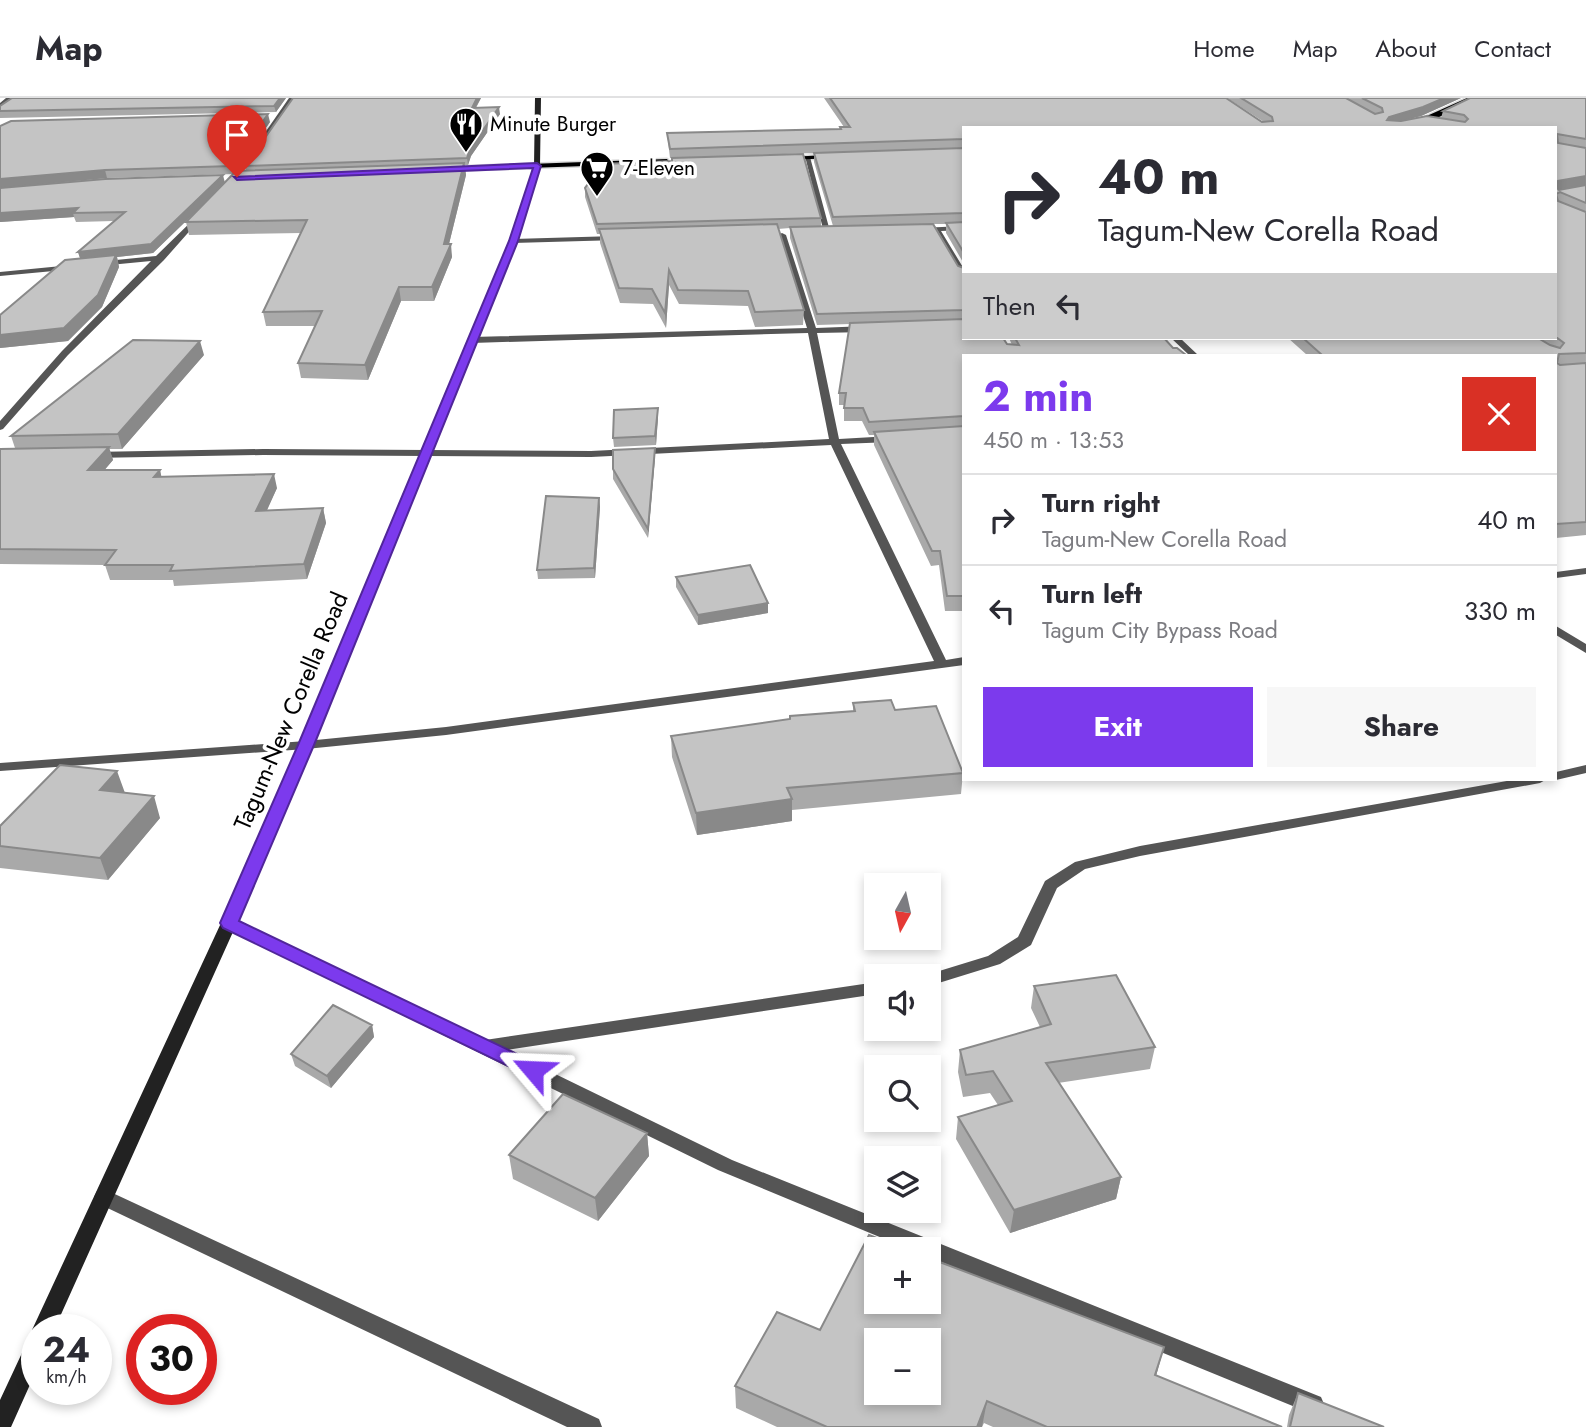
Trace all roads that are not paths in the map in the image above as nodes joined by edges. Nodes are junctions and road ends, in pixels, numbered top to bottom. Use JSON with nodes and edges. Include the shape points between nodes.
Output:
{"nodes":[{"id":1,"x":10,"y":98,"type":"edge"},
{"id":2,"x":292,"y":98,"type":"edge"},
{"id":3,"x":538,"y":98,"type":"edge"},
{"id":4,"x":1473,"y":98,"type":"edge"},
{"id":5,"x":0,"y":105,"type":"edge"},
{"id":6,"x":265,"y":117,"type":"edge"},
{"id":7,"x":278,"y":117,"type":"junction"},
{"id":8,"x":1422,"y":120,"type":"junction"},
{"id":9,"x":1434,"y":123,"type":"edge"},
{"id":10,"x":1399,"y":126,"type":"edge"},
{"id":11,"x":846,"y":156,"type":"edge"},
{"id":12,"x":807,"y":157,"type":"junction"},
{"id":13,"x":766,"y":158,"type":"edge"},
{"id":14,"x":672,"y":161,"type":"edge"},
{"id":15,"x":537,"y":166,"type":"junction"},
{"id":16,"x":429,"y":170,"type":"edge"},
{"id":17,"x":237,"y":177,"type":"junction"},
{"id":18,"x":251,"y":177,"type":"edge"},
{"id":19,"x":224,"y":178,"type":"edge"},
{"id":20,"x":228,"y":188,"type":"edge"},
{"id":21,"x":209,"y":208,"type":"edge"},
{"id":22,"x":962,"y":228,"type":"edge"},
{"id":23,"x":910,"y":230,"type":"edge"},
{"id":24,"x":937,"y":230,"type":"junction"},
{"id":25,"x":828,"y":233,"type":"junction"},
{"id":26,"x":842,"y":233,"type":"edge"},
{"id":27,"x":782,"y":234,"type":"junction"},
{"id":28,"x":794,"y":234,"type":"edge"},
{"id":29,"x":817,"y":234,"type":"edge"},
{"id":30,"x":769,"y":235,"type":"edge"},
{"id":31,"x":621,"y":238,"type":"edge"},
{"id":32,"x":513,"y":241,"type":"junction"},
{"id":33,"x":161,"y":258,"type":"junction"},
{"id":34,"x":94,"y":264,"type":"edge"},
{"id":35,"x":80,"y":266,"type":"edge"},
{"id":36,"x":962,"y":272,"type":"edge"},
{"id":37,"x":0,"y":274,"type":"edge"},
{"id":38,"x":881,"y":328,"type":"edge"},
{"id":39,"x":811,"y":330,"type":"junction"},
{"id":40,"x":472,"y":340,"type":"junction"},
{"id":41,"x":1177,"y":340,"type":"edge"},
{"id":42,"x":1193,"y":354,"type":"edge"},
{"id":43,"x":0,"y":427,"type":"edge"},
{"id":44,"x":900,"y":438,"type":"edge"},
{"id":45,"x":835,"y":443,"type":"junction"},
{"id":46,"x":425,"y":455,"type":"junction"},
{"id":47,"x":83,"y":456,"type":"edge"},
{"id":48,"x":1586,"y":571,"type":"edge"},
{"id":49,"x":1557,"y":575,"type":"edge"},
{"id":50,"x":1557,"y":632,"type":"edge"},
{"id":51,"x":1586,"y":649,"type":"edge"},
{"id":52,"x":962,"y":661,"type":"edge"},
{"id":53,"x":942,"y":664,"type":"junction"},
{"id":54,"x":306,"y":745,"type":"junction"},
{"id":55,"x":0,"y":767,"type":"edge"},
{"id":56,"x":1586,"y":769,"type":"edge"},
{"id":57,"x":1557,"y":776,"type":"edge"},
{"id":58,"x":1529,"y":781,"type":"edge"},
{"id":59,"x":229,"y":923,"type":"junction"},
{"id":60,"x":941,"y":976,"type":"edge"},
{"id":61,"x":864,"y":990,"type":"edge"},
{"id":62,"x":485,"y":1047,"type":"junction"},
{"id":63,"x":104,"y":1197,"type":"junction"},
{"id":64,"x":50,"y":1314,"type":"edge"},
{"id":65,"x":21,"y":1380,"type":"edge"},
{"id":66,"x":1331,"y":1411,"type":"edge"},
{"id":67,"x":0,"y":1425,"type":"edge"},
{"id":68,"x":592,"y":1427,"type":"edge"}],
"edges":[{"from":1,"to":5,"type":"street"},
{"from":2,"to":7,"type":"street"},
{"from":3,"to":15,"type":"main road","name":"Tagum-New Corella Road"},
{"from":4,"to":8,"type":"main road"},
{"from":6,"to":7,"type":"street"},
{"from":7,"to":17,"type":"street"},
{"from":8,"to":9,"type":"street"},
{"from":8,"to":10,"type":"main road"},
{"from":11,"to":12,"type":"main road"},
{"from":12,"to":13,"type":"main road"},
{"from":12,"to":25,"type":"street"},
{"from":14,"to":15,"type":"main road"},
{"from":15,"to":16,"type":"main road"},
{"from":15,"to":32,"type":"main road","name":"Tagum-New Corella Road"},
{"from":17,"to":18,"type":"main road"},
{"from":17,"to":19,"type":"main road"},
{"from":17,"to":20,"type":"street"},
{"from":21,"to":33,"type":"street"},
{"from":22,"to":24,"type":"street"},
{"from":23,"to":24,"type":"street"},
{"from":24,"to":36,"type":"street"},
{"from":25,"to":26,"type":"street"},
{"from":25,"to":29,"type":"street"},
{"from":27,"to":28,"type":"street"},
{"from":27,"to":30,"type":"street"},
{"from":27,"to":39,"type":"street"},
{"from":31,"to":32,"type":"street"},
{"from":32,"to":40,"type":"main road","name":"Tagum-New Corella Road"},
{"from":33,"to":34,"type":"street"},
{"from":33,"to":43,"type":"street","via":[[65,353]]},
{"from":35,"to":37,"type":"street"},
{"from":38,"to":39,"type":"street"},
{"from":39,"to":40,"type":"street"},
{"from":39,"to":45,"type":"street"},
{"from":40,"to":46,"type":"main road","name":"Tagum-New Corella Road"},
{"from":41,"to":42,"type":"street"},
{"from":44,"to":45,"type":"street"},
{"from":45,"to":46,"type":"street","via":[[591,454]]},
{"from":45,"to":53,"type":"street"},
{"from":46,"to":47,"type":"street"},
{"from":46,"to":54,"type":"main road","name":"Tagum-New Corella Road"},
{"from":48,"to":49,"type":"street"},
{"from":50,"to":51,"type":"street"},
{"from":52,"to":53,"type":"street"},
{"from":53,"to":54,"type":"street","via":[[609,711]]},
{"from":54,"to":55,"type":"street"},
{"from":54,"to":59,"type":"main road","name":"Tagum-New Corella Road"},
{"from":56,"to":57,"type":"street"},
{"from":58,"to":60,"type":"street","via":[[1080,865],[1051,885],[1025,941],[994,961]]},
{"from":59,"to":62,"type":"street"},
{"from":59,"to":63,"type":"main road","name":"Tagum-New Corella Road"},
{"from":61,"to":62,"type":"street"},
{"from":62,"to":66,"type":"street","via":[[725,1165]]},
{"from":63,"to":64,"type":"main road","name":"Tagum-New Corella Road"},
{"from":63,"to":68,"type":"street"},
{"from":65,"to":67,"type":"main road"}]}
